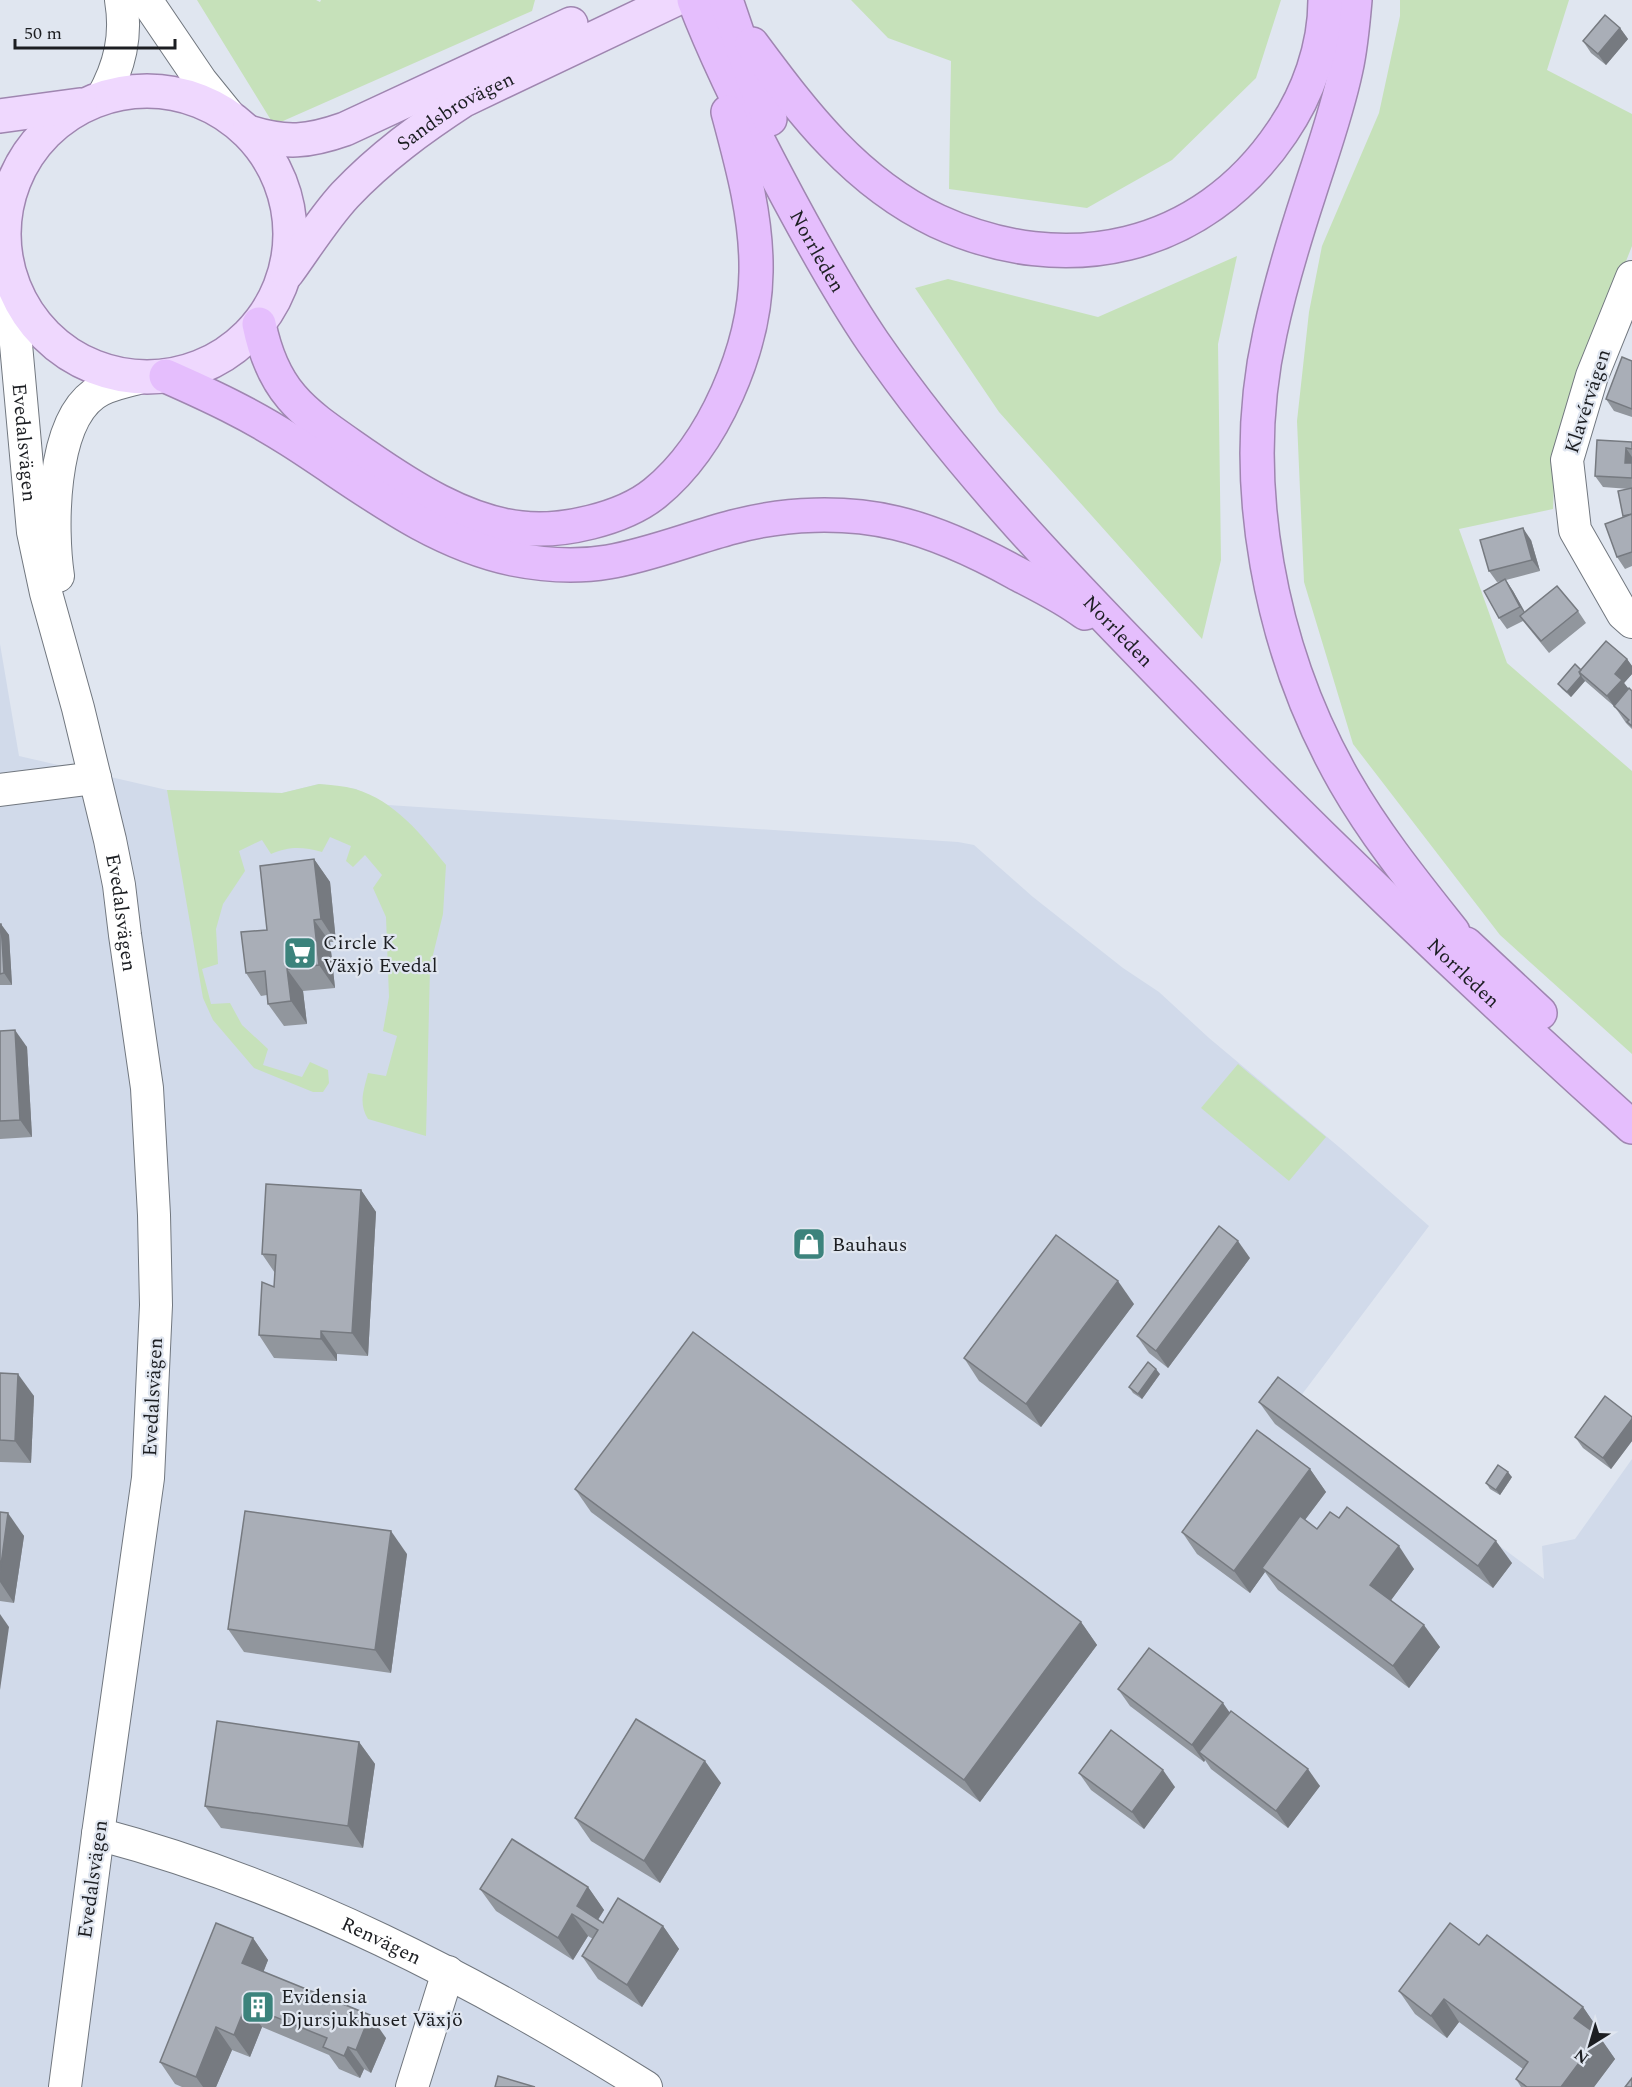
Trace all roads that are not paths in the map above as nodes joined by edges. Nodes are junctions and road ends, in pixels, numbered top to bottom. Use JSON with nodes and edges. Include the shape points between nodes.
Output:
{"nodes":[{"id":1,"x":121,"y":0,"type":"edge"},
{"id":2,"x":147,"y":0,"type":"edge"},
{"id":3,"x":621,"y":0,"type":"edge"},
{"id":4,"x":674,"y":0,"type":"edge"},
{"id":5,"x":694,"y":0,"type":"edge"},
{"id":6,"x":1325,"y":0,"type":"edge"},
{"id":7,"x":1355,"y":0,"type":"edge"},
{"id":8,"x":729,"y":9,"type":"edge"},
{"id":9,"x":712,"y":49,"type":"junction"},
{"id":10,"x":93,"y":101,"type":"junction"},
{"id":11,"x":0,"y":116,"type":"edge"},
{"id":12,"x":239,"y":125,"type":"junction"},
{"id":13,"x":5,"y":259,"type":"edge"},
{"id":14,"x":1632,"y":277,"type":"edge"},
{"id":15,"x":283,"y":280,"type":"junction"},
{"id":16,"x":259,"y":324,"type":"junction"},
{"id":17,"x":153,"y":377,"type":"junction"},
{"id":18,"x":1632,"y":622,"type":"edge"},
{"id":19,"x":1133,"y":648,"type":"junction"},
{"id":20,"x":78,"y":708,"type":"junction"},
{"id":21,"x":95,"y":778,"type":"junction"},
{"id":22,"x":0,"y":790,"type":"edge"},
{"id":23,"x":1453,"y":932,"type":"junction"},
{"id":24,"x":1632,"y":1098,"type":"edge"},
{"id":25,"x":1632,"y":1127,"type":"edge"},
{"id":26,"x":98,"y":1834,"type":"junction"},
{"id":27,"x":448,"y":1972,"type":"junction"},
{"id":28,"x":65,"y":2087,"type":"edge"},
{"id":29,"x":412,"y":2087,"type":"edge"},
{"id":30,"x":646,"y":2087,"type":"edge"}],
"edges":[{"from":1,"to":10,"type":"street","via":[[124,38],[113,79]]},
{"from":2,"to":12,"type":"street","via":[[201,81]]},
{"from":3,"to":12,"type":"main road","name":"Sandsbrovägen","via":[[345,129],[301,141],[285,141]]},
{"from":4,"to":15,"type":"main road","name":"Sandsbrovägen","via":[[464,100],[400,143],[344,196]]},
{"from":5,"to":9,"type":"highway"},
{"from":6,"to":8,"type":"highway","via":[[1322,39],[1296,110],[1272,147],[1242,181],[1183,223],[1156,236],[1098,249],[1022,247],[990,240],[936,220],[877,186],[844,157],[794,100]]},
{"from":7,"to":23,"type":"highway","via":[[1347,69],[1269,336],[1257,442],[1259,506],[1287,652],[1315,723],[1345,782],[1391,854]]},
{"from":8,"to":23,"type":"highway","name":"Norrleden","via":[[753,79],[805,193],[889,331],[960,427],[1057,541],[1222,713]]},
{"from":9,"to":16,"type":"highway","via":[[745,175],[756,273],[752,306],[746,340],[720,409],[683,466],[654,494],[628,509],[564,527],[521,528],[451,507],[374,461],[300,406],[275,375]]},
{"from":9,"to":19,"type":"highway","name":"Norrleden","via":[[794,209],[873,342],[988,489]]},
{"from":10,"to":11,"type":"main road"},
{"from":10,"to":12,"type":"main road","via":[[128,92],[182,95],[207,104]]},
{"from":10,"to":13,"type":"main road","via":[[62,118],[27,155],[7,202],[3,227]]},
{"from":12,"to":15,"type":"main road","via":[[268,157],[282,186],[289,216]]},
{"from":13,"to":17,"type":"main road","via":[[20,301],[51,340],[93,367],[116,374]]},
{"from":13,"to":20,"type":"street","name":"Evedalsvägen","via":[[33,532]]},
{"from":14,"to":18,"type":"street","name":"Klavérvägen","via":[[1592,376],[1567,460],[1575,530],[1623,614]]},
{"from":15,"to":16,"type":"main road"},
{"from":16,"to":17,"type":"main road","via":[[218,359],[192,370]]},
{"from":17,"to":19,"type":"highway","via":[[243,411],[412,520],[482,551],[547,563],[606,562],[771,519],[809,515],[896,523],[984,555],[1077,607]]},
{"from":17,"to":20,"type":"street","name":"Evedalsvägen","via":[[108,386],[88,399],[72,422],[62,449],[55,501],[57,569]]},
{"from":19,"to":25,"type":"highway","name":"Norrleden","via":[[1376,889]]},
{"from":20,"to":21,"type":"street","name":"Evedalsvägen"},
{"from":21,"to":22,"type":"street"},
{"from":21,"to":26,"type":"street","name":"Evedalsvägen","via":[[119,885],[147,1088],[156,1305],[148,1478]]},
{"from":23,"to":24,"type":"highway","name":"Norrleden"},
{"from":26,"to":27,"type":"street","name":"Renvägen","via":[[228,1874]]},
{"from":26,"to":28,"type":"street","name":"Evedalsvägen"},
{"from":27,"to":29,"type":"street"},
{"from":27,"to":30,"type":"street","name":"Renvägen"}]}
